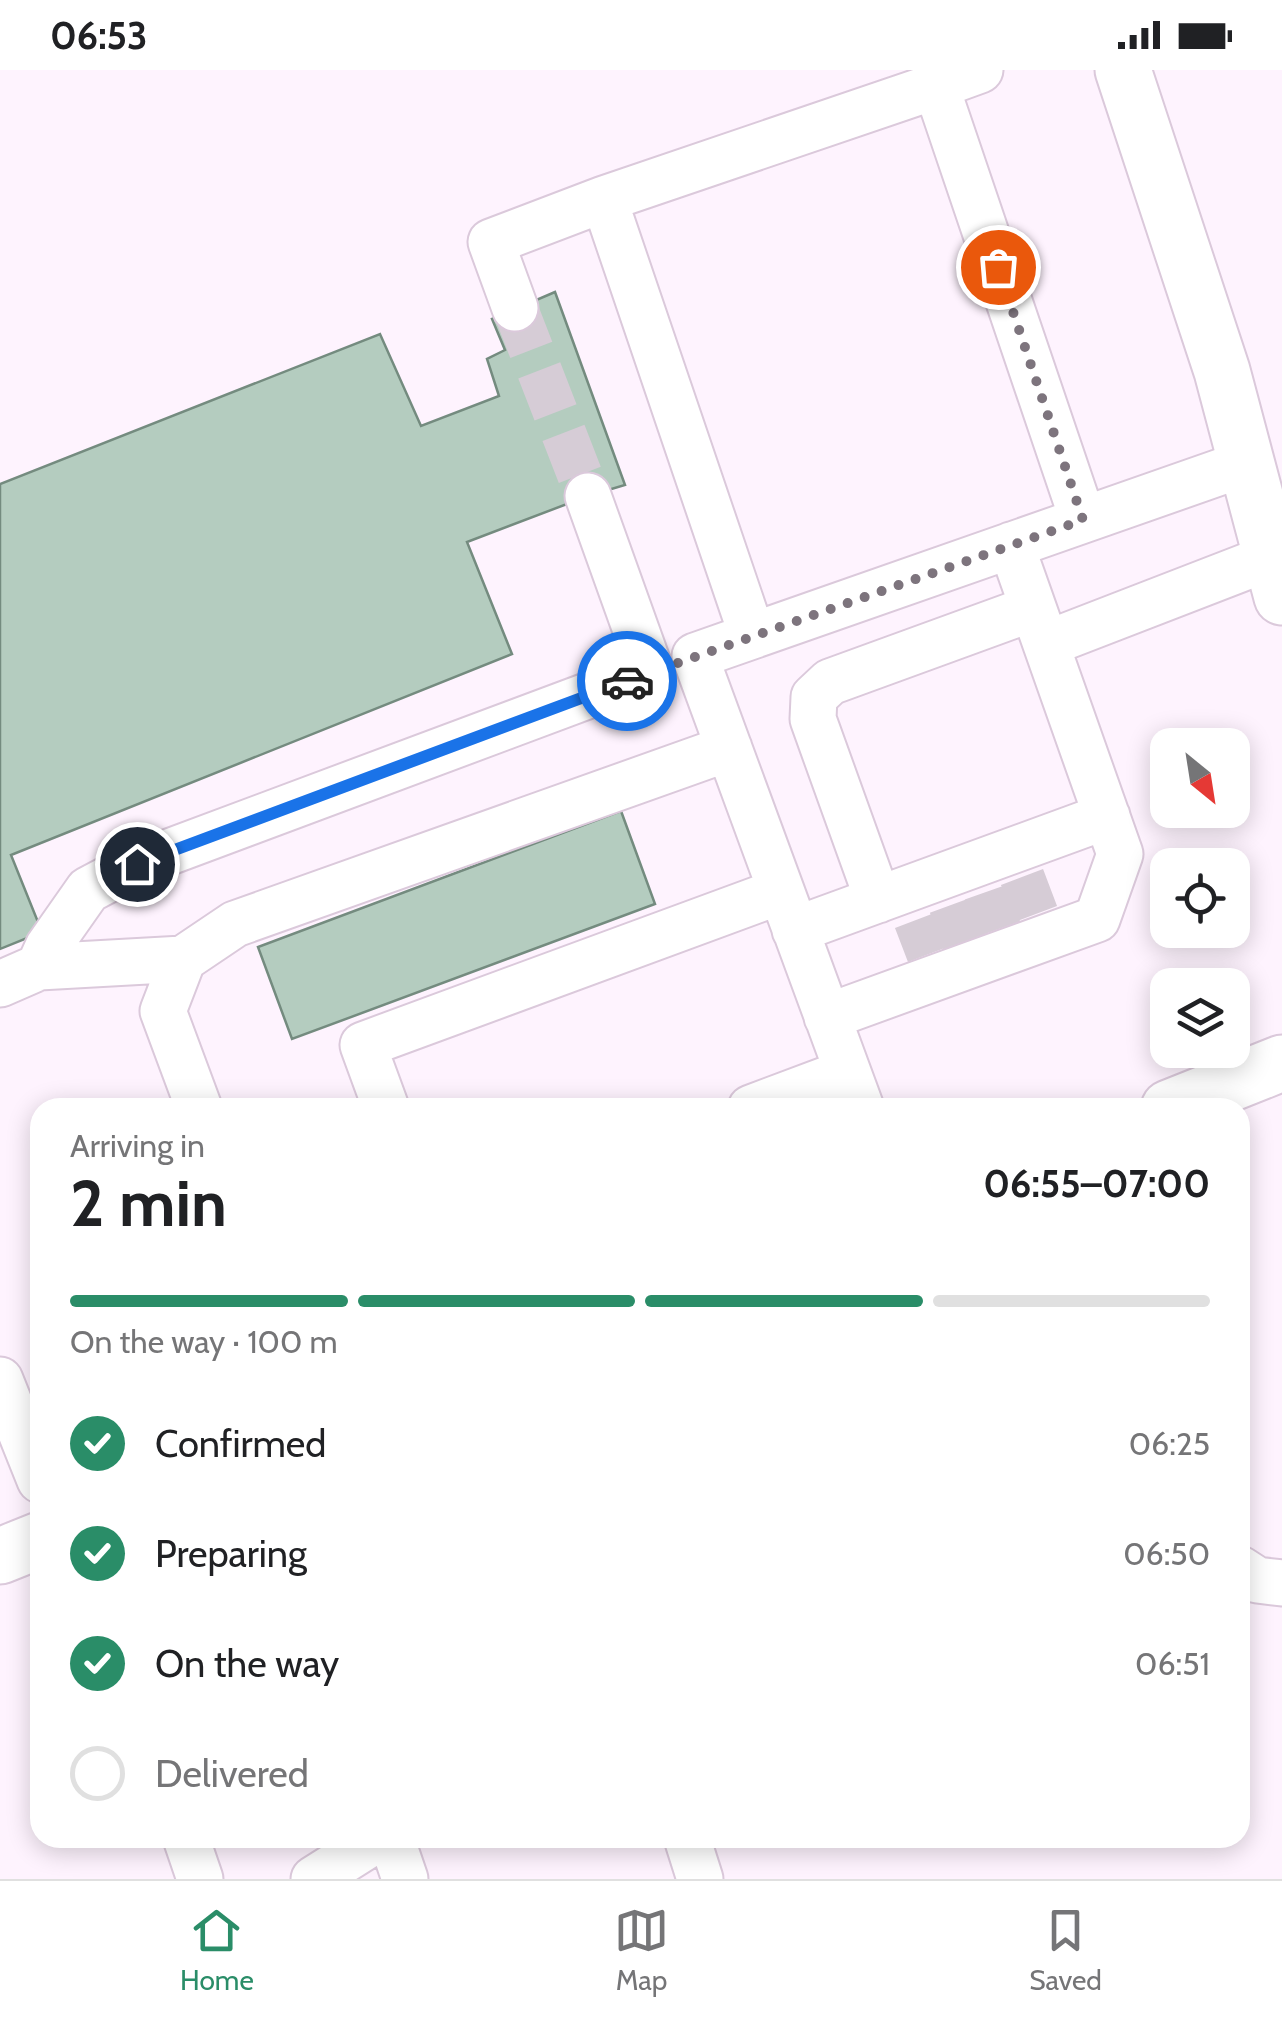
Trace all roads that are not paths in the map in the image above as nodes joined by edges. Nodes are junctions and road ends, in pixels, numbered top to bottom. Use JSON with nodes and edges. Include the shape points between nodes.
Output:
{"nodes":[{"id":1,"x":980,"y":70,"type":"edge"},
{"id":2,"x":1123,"y":70,"type":"edge"},
{"id":3,"x":936,"y":86,"type":"junction"},
{"id":4,"x":604,"y":199,"type":"junction"},
{"id":5,"x":515,"y":308,"type":"tunnel mouth"},
{"id":6,"x":588,"y":496,"type":"tunnel mouth"},
{"id":7,"x":1083,"y":520,"type":"junction"},
{"id":8,"x":1268,"y":528,"type":"edge"},
{"id":9,"x":1012,"y":546,"type":"junction"},
{"id":10,"x":1040,"y":626,"type":"junction"},
{"id":11,"x":752,"y":636,"type":"junction"},
{"id":12,"x":695,"y":656,"type":"junction"},
{"id":13,"x":651,"y":672,"type":"junction"},
{"id":14,"x":729,"y":748,"type":"junction"},
{"id":15,"x":1107,"y":816,"type":"junction"},
{"id":16,"x":788,"y":910,"type":"junction"},
{"id":17,"x":969,"y":914,"type":"junction"},
{"id":18,"x":183,"y":959,"type":"junction"},
{"id":19,"x":19,"y":976,"type":"edge"},
{"id":20,"x":828,"y":1017,"type":"junction"},
{"id":21,"x":1282,"y":1063,"type":"edge"},
{"id":22,"x":854,"y":1090,"type":"edge"},
{"id":23,"x":195,"y":1098,"type":"edge"},
{"id":24,"x":382,"y":1098,"type":"edge"},
{"id":25,"x":808,"y":1098,"type":"edge"},
{"id":26,"x":1194,"y":1098,"type":"edge"},
{"id":27,"x":0,"y":1380,"type":"edge"},
{"id":28,"x":30,"y":1455,"type":"edge"},
{"id":29,"x":30,"y":1544,"type":"edge"},
{"id":30,"x":0,"y":1556,"type":"edge"},
{"id":31,"x":1250,"y":1575,"type":"edge"},
{"id":32,"x":1282,"y":1583,"type":"edge"},
{"id":33,"x":189,"y":1848,"type":"edge"},
{"id":34,"x":363,"y":1848,"type":"edge"},
{"id":35,"x":395,"y":1848,"type":"edge"},
{"id":36,"x":690,"y":1848,"type":"edge"},
{"id":37,"x":200,"y":1879,"type":"edge"},
{"id":38,"x":314,"y":1879,"type":"edge"},
{"id":39,"x":406,"y":1879,"type":"edge"},
{"id":40,"x":700,"y":1879,"type":"edge"}],
"edges":[{"from":1,"to":3,"type":"lane"},
{"from":2,"to":8,"type":"main road"},
{"from":3,"to":4,"type":"lane"},
{"from":3,"to":7,"type":"lane"},
{"from":4,"to":5,"type":"lane","via":[[491,242]]},
{"from":4,"to":11,"type":"lane"},
{"from":6,"to":13,"type":"lane"},
{"from":7,"to":8,"type":"lane"},
{"from":7,"to":9,"type":"lane"},
{"from":8,"to":10,"type":"lane"},
{"from":9,"to":10,"type":"lane"},
{"from":9,"to":11,"type":"lane"},
{"from":10,"to":15,"type":"lane"},
{"from":10,"to":17,"type":"lane","via":[[830,682],[814,698],[813,719]]},
{"from":11,"to":12,"type":"lane"},
{"from":12,"to":13,"type":"lane"},
{"from":12,"to":14,"type":"lane"},
{"from":13,"to":19,"type":"lane","via":[[137,864],[88,890]]},
{"from":14,"to":16,"type":"lane"},
{"from":14,"to":18,"type":"lane","via":[[236,924]]},
{"from":15,"to":17,"type":"lane"},
{"from":15,"to":17,"type":"lane","via":[[1120,854],[1096,919]]},
{"from":16,"to":17,"type":"lane"},
{"from":16,"to":20,"type":"lane"},
{"from":16,"to":24,"type":"lane","via":[[362,1046]]},
{"from":17,"to":20,"type":"lane"},
{"from":18,"to":19,"type":"lane"},
{"from":18,"to":23,"type":"lane","via":[[163,1011]]},
{"from":20,"to":22,"type":"lane"},
{"from":21,"to":26,"type":"main road"},
{"from":22,"to":25,"type":"lane"},
{"from":27,"to":28,"type":"lane"},
{"from":29,"to":30,"type":"main road"},
{"from":31,"to":32,"type":"lane"},
{"from":33,"to":37,"type":"lane"},
{"from":34,"to":38,"type":"lane"},
{"from":35,"to":39,"type":"lane"},
{"from":36,"to":40,"type":"lane"}]}
